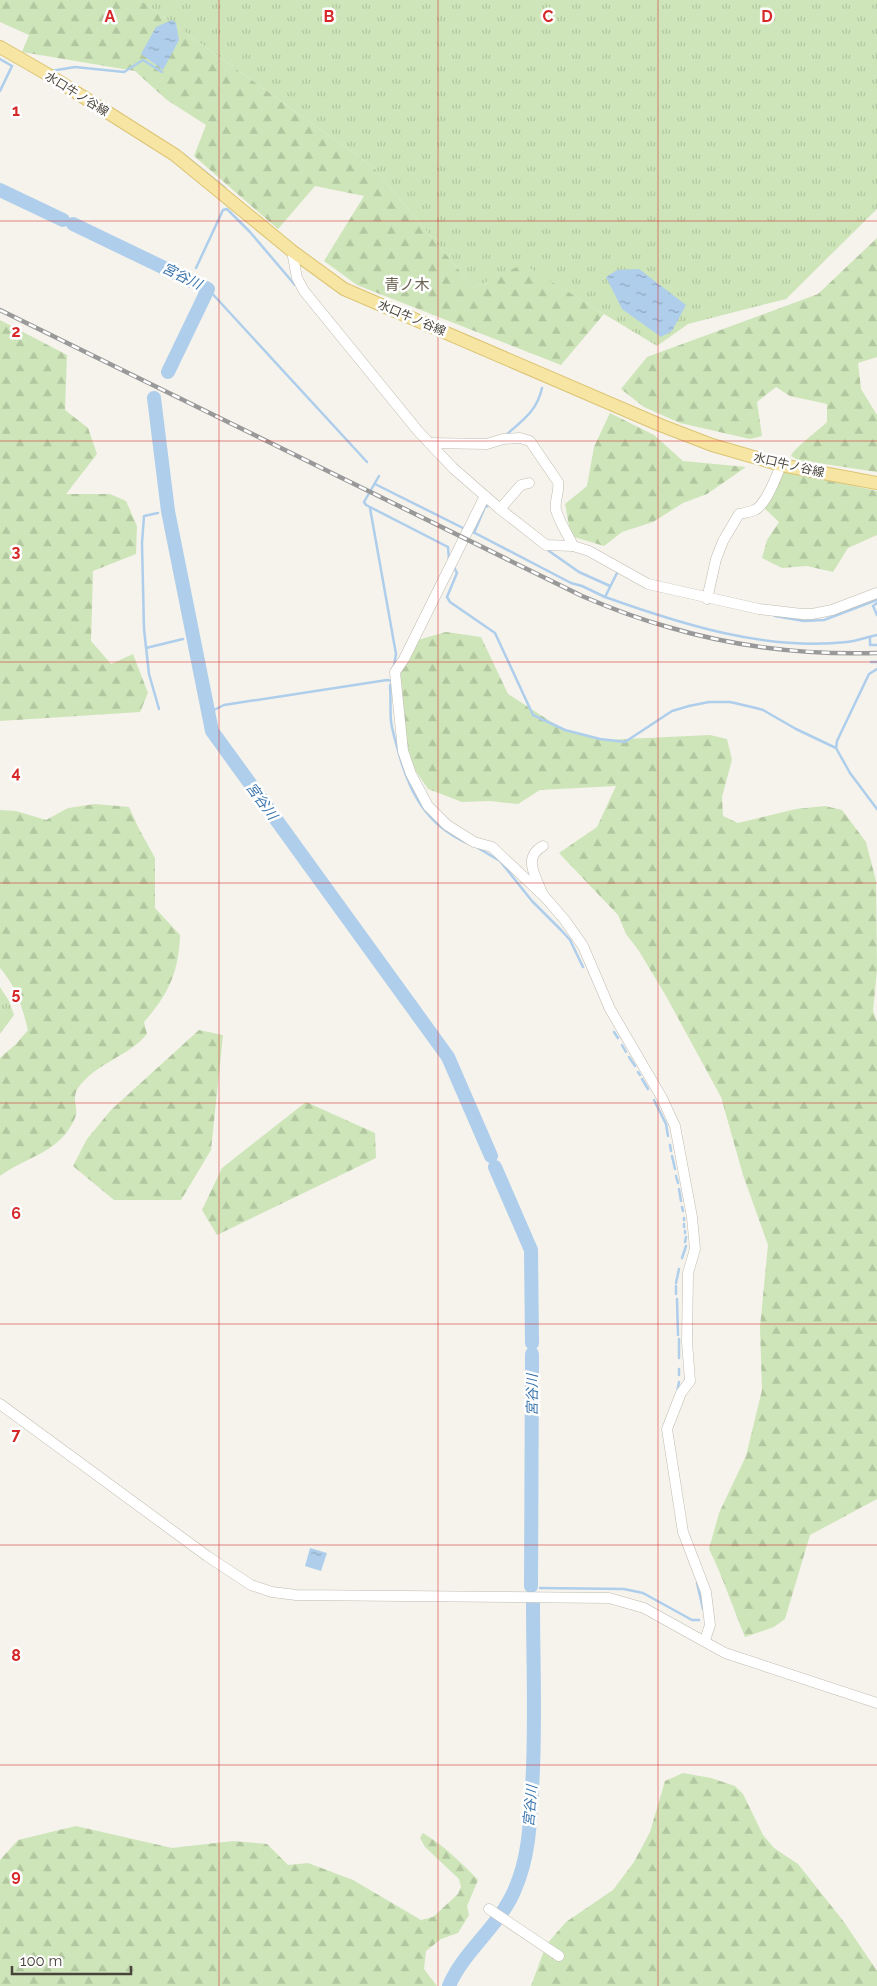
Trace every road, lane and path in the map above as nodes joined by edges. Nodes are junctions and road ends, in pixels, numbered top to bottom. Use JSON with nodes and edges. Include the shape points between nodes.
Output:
{"nodes":[{"id":1,"x":0,"y":47,"type":"edge"},
{"id":2,"x":292,"y":251,"type":"junction"},
{"id":3,"x":429,"y":443,"type":"junction"},
{"id":4,"x":781,"y":465,"type":"junction"},
{"id":5,"x":529,"y":483,"type":"dead end"},
{"id":6,"x":877,"y":484,"type":"edge"},
{"id":7,"x":485,"y":496,"type":"junction"},
{"id":8,"x":500,"y":508,"type":"junction"},
{"id":9,"x":573,"y":546,"type":"junction"},
{"id":10,"x":877,"y":593,"type":"edge"},
{"id":11,"x":707,"y":598,"type":"junction"},
{"id":12,"x":543,"y":846,"type":"dead end"},
{"id":13,"x":544,"y":896,"type":"junction"},
{"id":14,"x":0,"y":1404,"type":"edge"},
{"id":15,"x":705,"y":1640,"type":"junction"},
{"id":16,"x":877,"y":1703,"type":"edge"},
{"id":17,"x":489,"y":1909,"type":"dead end"},
{"id":18,"x":559,"y":1956,"type":"dead end"}],
"edges":[{"from":1,"to":2,"type":"main road","name":"水口牛ノ谷線","via":[[175,155]]},
{"from":2,"to":3,"type":"street","via":[[297,278],[304,291]]},
{"from":2,"to":4,"type":"main road","name":"水口牛ノ谷線","via":[[344,289],[660,425],[712,445]]},
{"from":3,"to":7,"type":"street"},
{"from":3,"to":9,"type":"street","via":[[487,444],[520,438],[530,442],[558,482],[556,509]]},
{"from":4,"to":6,"type":"main road","name":"水口牛ノ谷線"},
{"from":4,"to":11,"type":"street","via":[[760,506],[739,514],[723,541]]},
{"from":5,"to":8,"type":"street","via":[[521,485]]},
{"from":7,"to":8,"type":"street"},
{"from":7,"to":13,"type":"street","via":[[404,659],[390,672],[403,751],[410,774],[428,806],[447,825],[474,842],[492,847]]},
{"from":8,"to":9,"type":"street","via":[[546,545]]},
{"from":9,"to":11,"type":"street","via":[[589,551],[648,584]]},
{"from":10,"to":11,"type":"street","via":[[832,610],[802,614]]},
{"from":12,"to":13,"type":"street","via":[[531,858],[532,869]]},
{"from":13,"to":15,"type":"street","via":[[583,946],[610,1008],[662,1098],[680,1146],[695,1233],[695,1250],[688,1273],[690,1381],[681,1393],[667,1429],[683,1532],[706,1592],[710,1625]]},
{"from":14,"to":15,"type":"street","via":[[251,1585],[296,1595],[609,1598],[644,1608]]},
{"from":15,"to":16,"type":"street","via":[[725,1653]]},
{"from":17,"to":18,"type":"street"}]}
